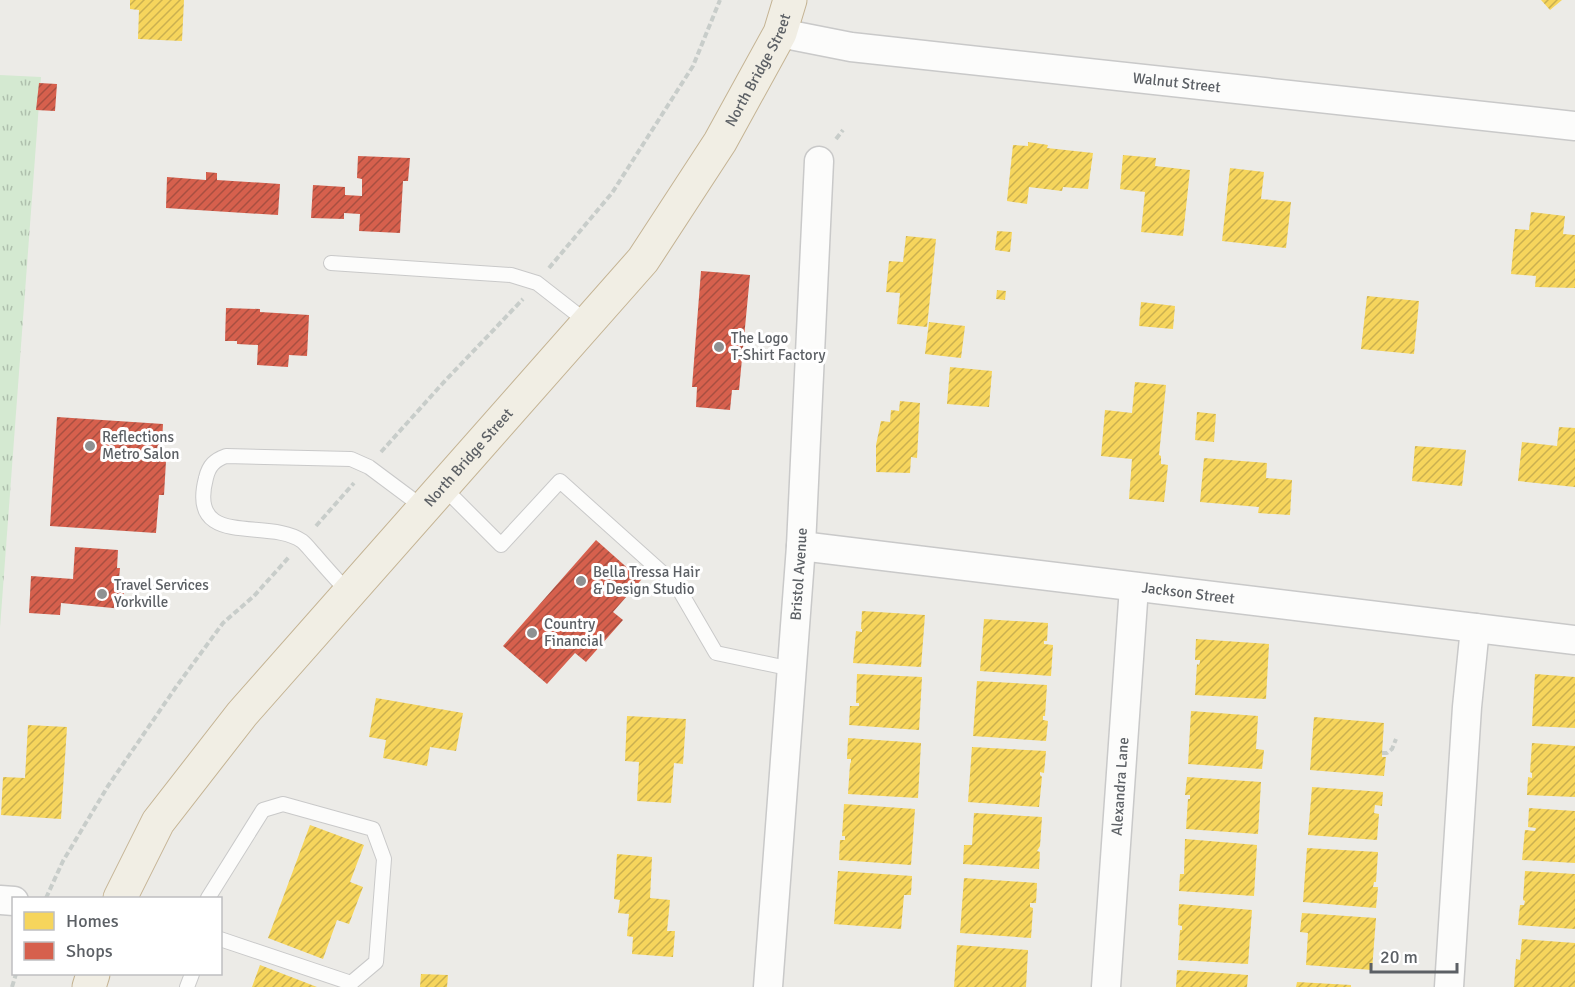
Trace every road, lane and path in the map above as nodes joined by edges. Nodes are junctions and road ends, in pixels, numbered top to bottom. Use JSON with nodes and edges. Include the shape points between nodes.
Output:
{"nodes":[{"id":1,"x":720,"y":0,"type":"edge"},
{"id":2,"x":790,"y":0,"type":"edge"},
{"id":3,"x":780,"y":33,"type":"junction"},
{"id":4,"x":1575,"y":126,"type":"edge"},
{"id":5,"x":819,"y":161,"type":"dead end"},
{"id":6,"x":331,"y":263,"type":"dead end"},
{"id":7,"x":537,"y":283,"type":"junction"},
{"id":8,"x":587,"y":322,"type":"junction"},
{"id":9,"x":369,"y":466,"type":"junction"},
{"id":10,"x":433,"y":497,"type":"junction"},
{"id":11,"x":302,"y":541,"type":"junction"},
{"id":12,"x":801,"y":546,"type":"junction"},
{"id":13,"x":1134,"y":587,"type":"junction"},
{"id":14,"x":349,"y":593,"type":"junction"},
{"id":15,"x":1475,"y":628,"type":"junction"},
{"id":16,"x":1575,"y":640,"type":"edge"},
{"id":17,"x":792,"y":669,"type":"junction"},
{"id":18,"x":1396,"y":739,"type":"dead end"},
{"id":19,"x":1382,"y":753,"type":"dead end"},
{"id":20,"x":46,"y":897,"type":"edge"},
{"id":21,"x":120,"y":897,"type":"edge"},
{"id":22,"x":209,"y":897,"type":"edge"},
{"id":23,"x":222,"y":940,"type":"edge"},
{"id":24,"x":768,"y":987,"type":"edge"},
{"id":25,"x":1106,"y":987,"type":"edge"},
{"id":26,"x":1449,"y":987,"type":"edge"}],
"edges":[{"from":1,"to":7,"type":"path","via":[[693,66],[612,193]]},
{"from":2,"to":3,"type":"highway","name":"North Bridge Street"},
{"from":3,"to":4,"type":"street","name":"Walnut Street","via":[[851,47]]},
{"from":3,"to":8,"type":"highway","name":"North Bridge Street","via":[[720,142],[643,260]]},
{"from":5,"to":12,"type":"street","name":"Bristol Avenue"},
{"from":6,"to":7,"type":"lane","via":[[511,275]]},
{"from":7,"to":8,"type":"lane"},
{"from":7,"to":9,"type":"path"},
{"from":8,"to":10,"type":"highway","name":"North Bridge Street"},
{"from":9,"to":10,"type":"lane"},
{"from":9,"to":11,"type":"path"},
{"from":9,"to":11,"type":"lane","via":[[351,459],[226,456],[214,460],[202,490],[204,508],[211,519],[226,527],[285,534]]},
{"from":10,"to":14,"type":"highway","name":"North Bridge Street"},
{"from":10,"to":17,"type":"lane","via":[[501,545],[560,481],[677,586],[716,653]]},
{"from":11,"to":14,"type":"lane"},
{"from":11,"to":20,"type":"path","via":[[254,596],[224,623],[176,687],[108,786]]},
{"from":12,"to":13,"type":"street","name":"Jackson Street"},
{"from":12,"to":17,"type":"street","name":"Bristol Avenue"},
{"from":13,"to":15,"type":"street","name":"Jackson Street"},
{"from":13,"to":25,"type":"street","name":"Alexandra Lane"},
{"from":14,"to":21,"type":"highway","name":"North Bridge Street","via":[[242,714],[158,822]]},
{"from":15,"to":16,"type":"street","name":"Jackson Street"},
{"from":15,"to":26,"type":"street"},
{"from":17,"to":24,"type":"street","name":"Bristol Avenue"},
{"from":18,"to":19,"type":"path","via":[[1392,749]]},
{"from":22,"to":23,"type":"lane","via":[[263,810],[283,804],[373,829],[384,859],[375,962],[351,983]]}]}
